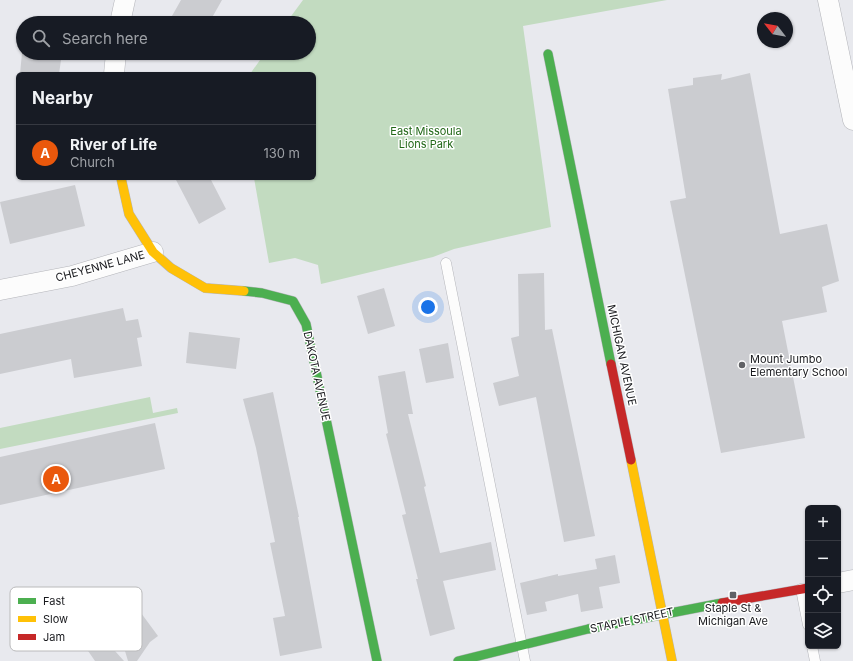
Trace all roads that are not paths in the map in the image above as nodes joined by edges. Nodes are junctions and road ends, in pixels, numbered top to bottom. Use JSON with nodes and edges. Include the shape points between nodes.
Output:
{"nodes":[{"id":1,"x":125,"y":0,"type":"edge"},
{"id":2,"x":828,"y":0,"type":"edge"},
{"id":3,"x":122,"y":16,"type":"edge"},
{"id":4,"x":548,"y":54,"type":"dead end"},
{"id":5,"x":115,"y":60,"type":"edge"},
{"id":6,"x":114,"y":72,"type":"edge"},
{"id":7,"x":853,"y":120,"type":"edge"},
{"id":8,"x":120,"y":180,"type":"edge"},
{"id":9,"x":153,"y":252,"type":"junction"},
{"id":10,"x":446,"y":263,"type":"dead end"},
{"id":11,"x":0,"y":290,"type":"edge"},
{"id":12,"x":853,"y":580,"type":"edge"},
{"id":13,"x":841,"y":582,"type":"edge"},
{"id":14,"x":804,"y":588,"type":"edge"},
{"id":15,"x":807,"y":613,"type":"edge"},
{"id":16,"x":663,"y":614,"type":"junction"},
{"id":17,"x":522,"y":643,"type":"junction"},
{"id":18,"x":813,"y":649,"type":"edge"},
{"id":19,"x":377,"y":661,"type":"edge"},
{"id":20,"x":458,"y":661,"type":"edge"},
{"id":21,"x":525,"y":661,"type":"edge"},
{"id":22,"x":672,"y":661,"type":"edge"},
{"id":23,"x":815,"y":661,"type":"edge"}],
"edges":[{"from":1,"to":3,"type":"street"},
{"from":2,"to":7,"type":"street"},
{"from":4,"to":16,"type":"street","name":"MICHIGAN AVENUE"},
{"from":5,"to":6,"type":"street"},
{"from":8,"to":9,"type":"street","name":"DAKOTA AVENUE","via":[[128,214]]},
{"from":9,"to":11,"type":"street","name":"CHEYENNE LANE","via":[[72,276]]},
{"from":9,"to":19,"type":"street","name":"DAKOTA AVENUE","via":[[171,268],[205,288],[262,293],[293,301],[306,324]]},
{"from":10,"to":17,"type":"lane"},
{"from":12,"to":13,"type":"street"},
{"from":14,"to":15,"type":"lane"},
{"from":14,"to":16,"type":"street","name":"STAPLE STREET"},
{"from":16,"to":17,"type":"street","name":"STAPLE STREET"},
{"from":16,"to":22,"type":"street","name":"MICHIGAN AVENUE"},
{"from":17,"to":20,"type":"street","name":"STAPLE STREET"},
{"from":17,"to":21,"type":"lane"},
{"from":18,"to":23,"type":"lane"}]}
